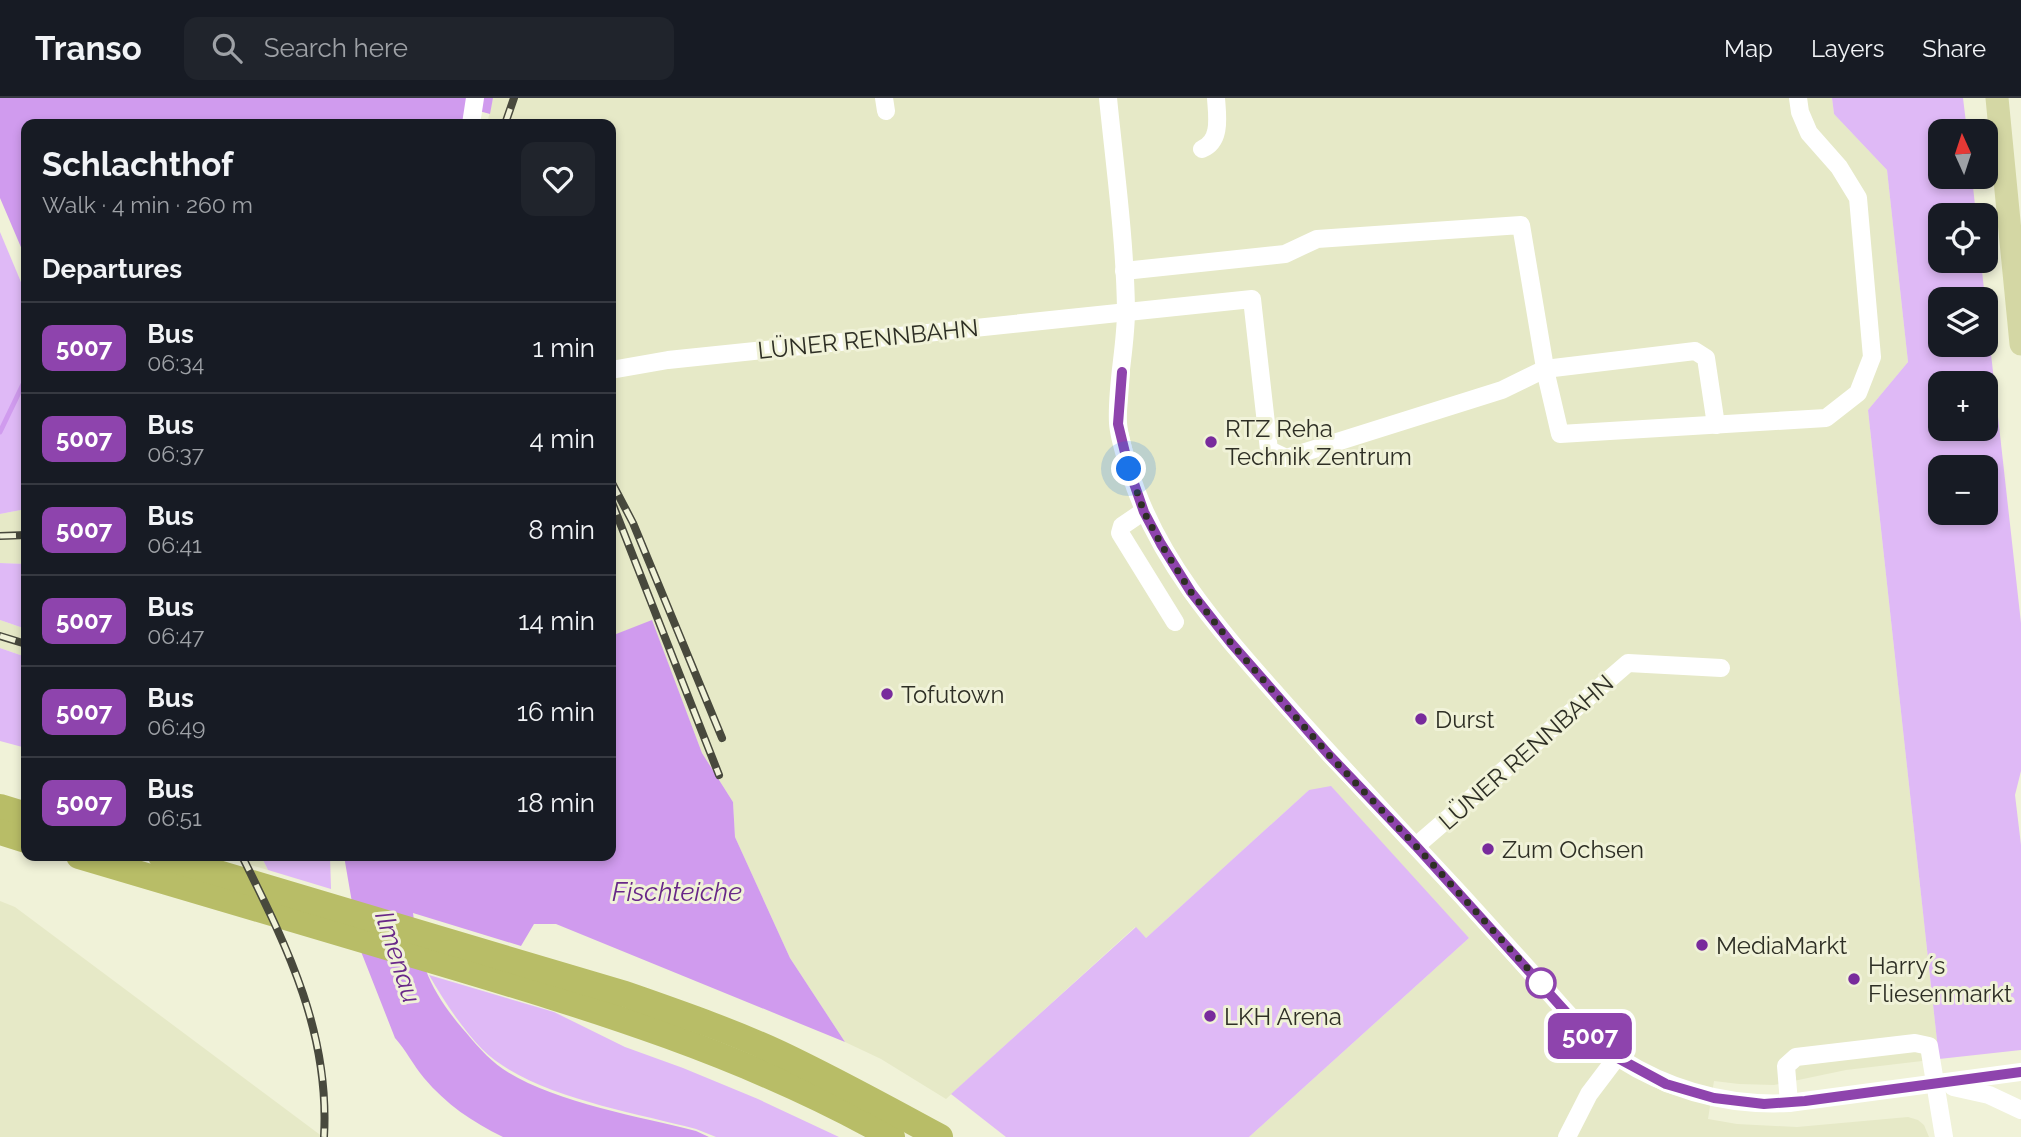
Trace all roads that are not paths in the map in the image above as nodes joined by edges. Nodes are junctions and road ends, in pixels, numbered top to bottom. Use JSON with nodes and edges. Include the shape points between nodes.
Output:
{"nodes":[{"id":1,"x":475,"y":98,"type":"edge"},
{"id":2,"x":1108,"y":98,"type":"edge"},
{"id":3,"x":1216,"y":98,"type":"edge"},
{"id":4,"x":1798,"y":98,"type":"edge"},
{"id":5,"x":1997,"y":98,"type":"edge"},
{"id":6,"x":472,"y":119,"type":"edge"},
{"id":7,"x":1202,"y":149,"type":"dead end"},
{"id":8,"x":1124,"y":271,"type":"junction"},
{"id":9,"x":1126,"y":312,"type":"junction"},
{"id":10,"x":2021,"y":344,"type":"edge"},
{"id":11,"x":616,"y":369,"type":"edge"},
{"id":12,"x":1545,"y":369,"type":"junction"},
{"id":13,"x":1716,"y":425,"type":"junction"},
{"id":14,"x":1144,"y":512,"type":"junction"},
{"id":15,"x":1175,"y":622,"type":"dead end"},
{"id":16,"x":1721,"y":668,"type":"dead end"},
{"id":17,"x":0,"y":807,"type":"edge"},
{"id":18,"x":21,"y":813,"type":"edge"},
{"id":19,"x":0,"y":832,"type":"edge"},
{"id":20,"x":21,"y":838,"type":"edge"},
{"id":21,"x":1416,"y":846,"type":"junction"},
{"id":22,"x":96,"y":861,"type":"edge"},
{"id":23,"x":177,"y":861,"type":"edge"},
{"id":24,"x":1616,"y":1057,"type":"junction"},
{"id":25,"x":2021,"y":1072,"type":"edge"},
{"id":26,"x":1936,"y":1084,"type":"junction"},
{"id":27,"x":1789,"y":1103,"type":"junction"},
{"id":28,"x":2021,"y":1110,"type":"edge"},
{"id":29,"x":892,"y":1137,"type":"edge"},
{"id":30,"x":940,"y":1137,"type":"edge"},
{"id":31,"x":1567,"y":1137,"type":"edge"},
{"id":32,"x":1944,"y":1137,"type":"edge"}],
"edges":[{"from":1,"to":6,"type":"street"},
{"from":2,"to":8,"type":"street","name":"LÜNER RENNBAHN"},
{"from":3,"to":7,"type":"street","via":[[1218,129]]},
{"from":4,"to":13,"type":"street","via":[[1809,133],[1839,167],[1857,198],[1872,357],[1858,393],[1826,418]]},
{"from":5,"to":10,"type":"main road"},
{"from":8,"to":9,"type":"street","name":"LÜNER RENNBAHN"},
{"from":8,"to":12,"type":"street","via":[[1285,254],[1317,239],[1521,225]]},
{"from":9,"to":11,"type":"street","name":"LÜNER RENNBAHN"},
{"from":9,"to":12,"type":"street","via":[[1252,299],[1269,450],[1286,458],[1502,390]]},
{"from":9,"to":14,"type":"street","name":"LÜNER RENNBAHN","via":[[1118,424]]},
{"from":12,"to":13,"type":"street","via":[[1560,434]]},
{"from":12,"to":13,"type":"street","via":[[1695,351],[1706,358]]},
{"from":14,"to":15,"type":"street","via":[[1119,533]]},
{"from":14,"to":21,"type":"street","name":"LÜNER RENNBAHN","via":[[1191,592],[1231,643]]},
{"from":16,"to":21,"type":"street","name":"LÜNER RENNBAHN","via":[[1628,663]]},
{"from":17,"to":18,"type":"highway"},
{"from":19,"to":20,"type":"highway"},
{"from":21,"to":24,"type":"street","name":"LÜNER RENNBAHN","via":[[1583,1031]]},
{"from":22,"to":29,"type":"highway","via":[[548,995],[693,1044],[843,1109]]},
{"from":23,"to":30,"type":"highway","via":[[694,1018],[852,1088]]},
{"from":24,"to":27,"type":"street","name":"LÜNER RENNBAHN","via":[[1666,1084],[1714,1098]]},
{"from":24,"to":31,"type":"street","via":[[1589,1094]]},
{"from":25,"to":26,"type":"street","name":"LÜNER RENNBAHN"},
{"from":26,"to":27,"type":"street","name":"LÜNER RENNBAHN"},
{"from":26,"to":27,"type":"street","via":[[1929,1046],[1915,1043],[1797,1057],[1786,1066]]},
{"from":26,"to":28,"type":"street","via":[[1989,1095]]},
{"from":26,"to":32,"type":"street"}]}
